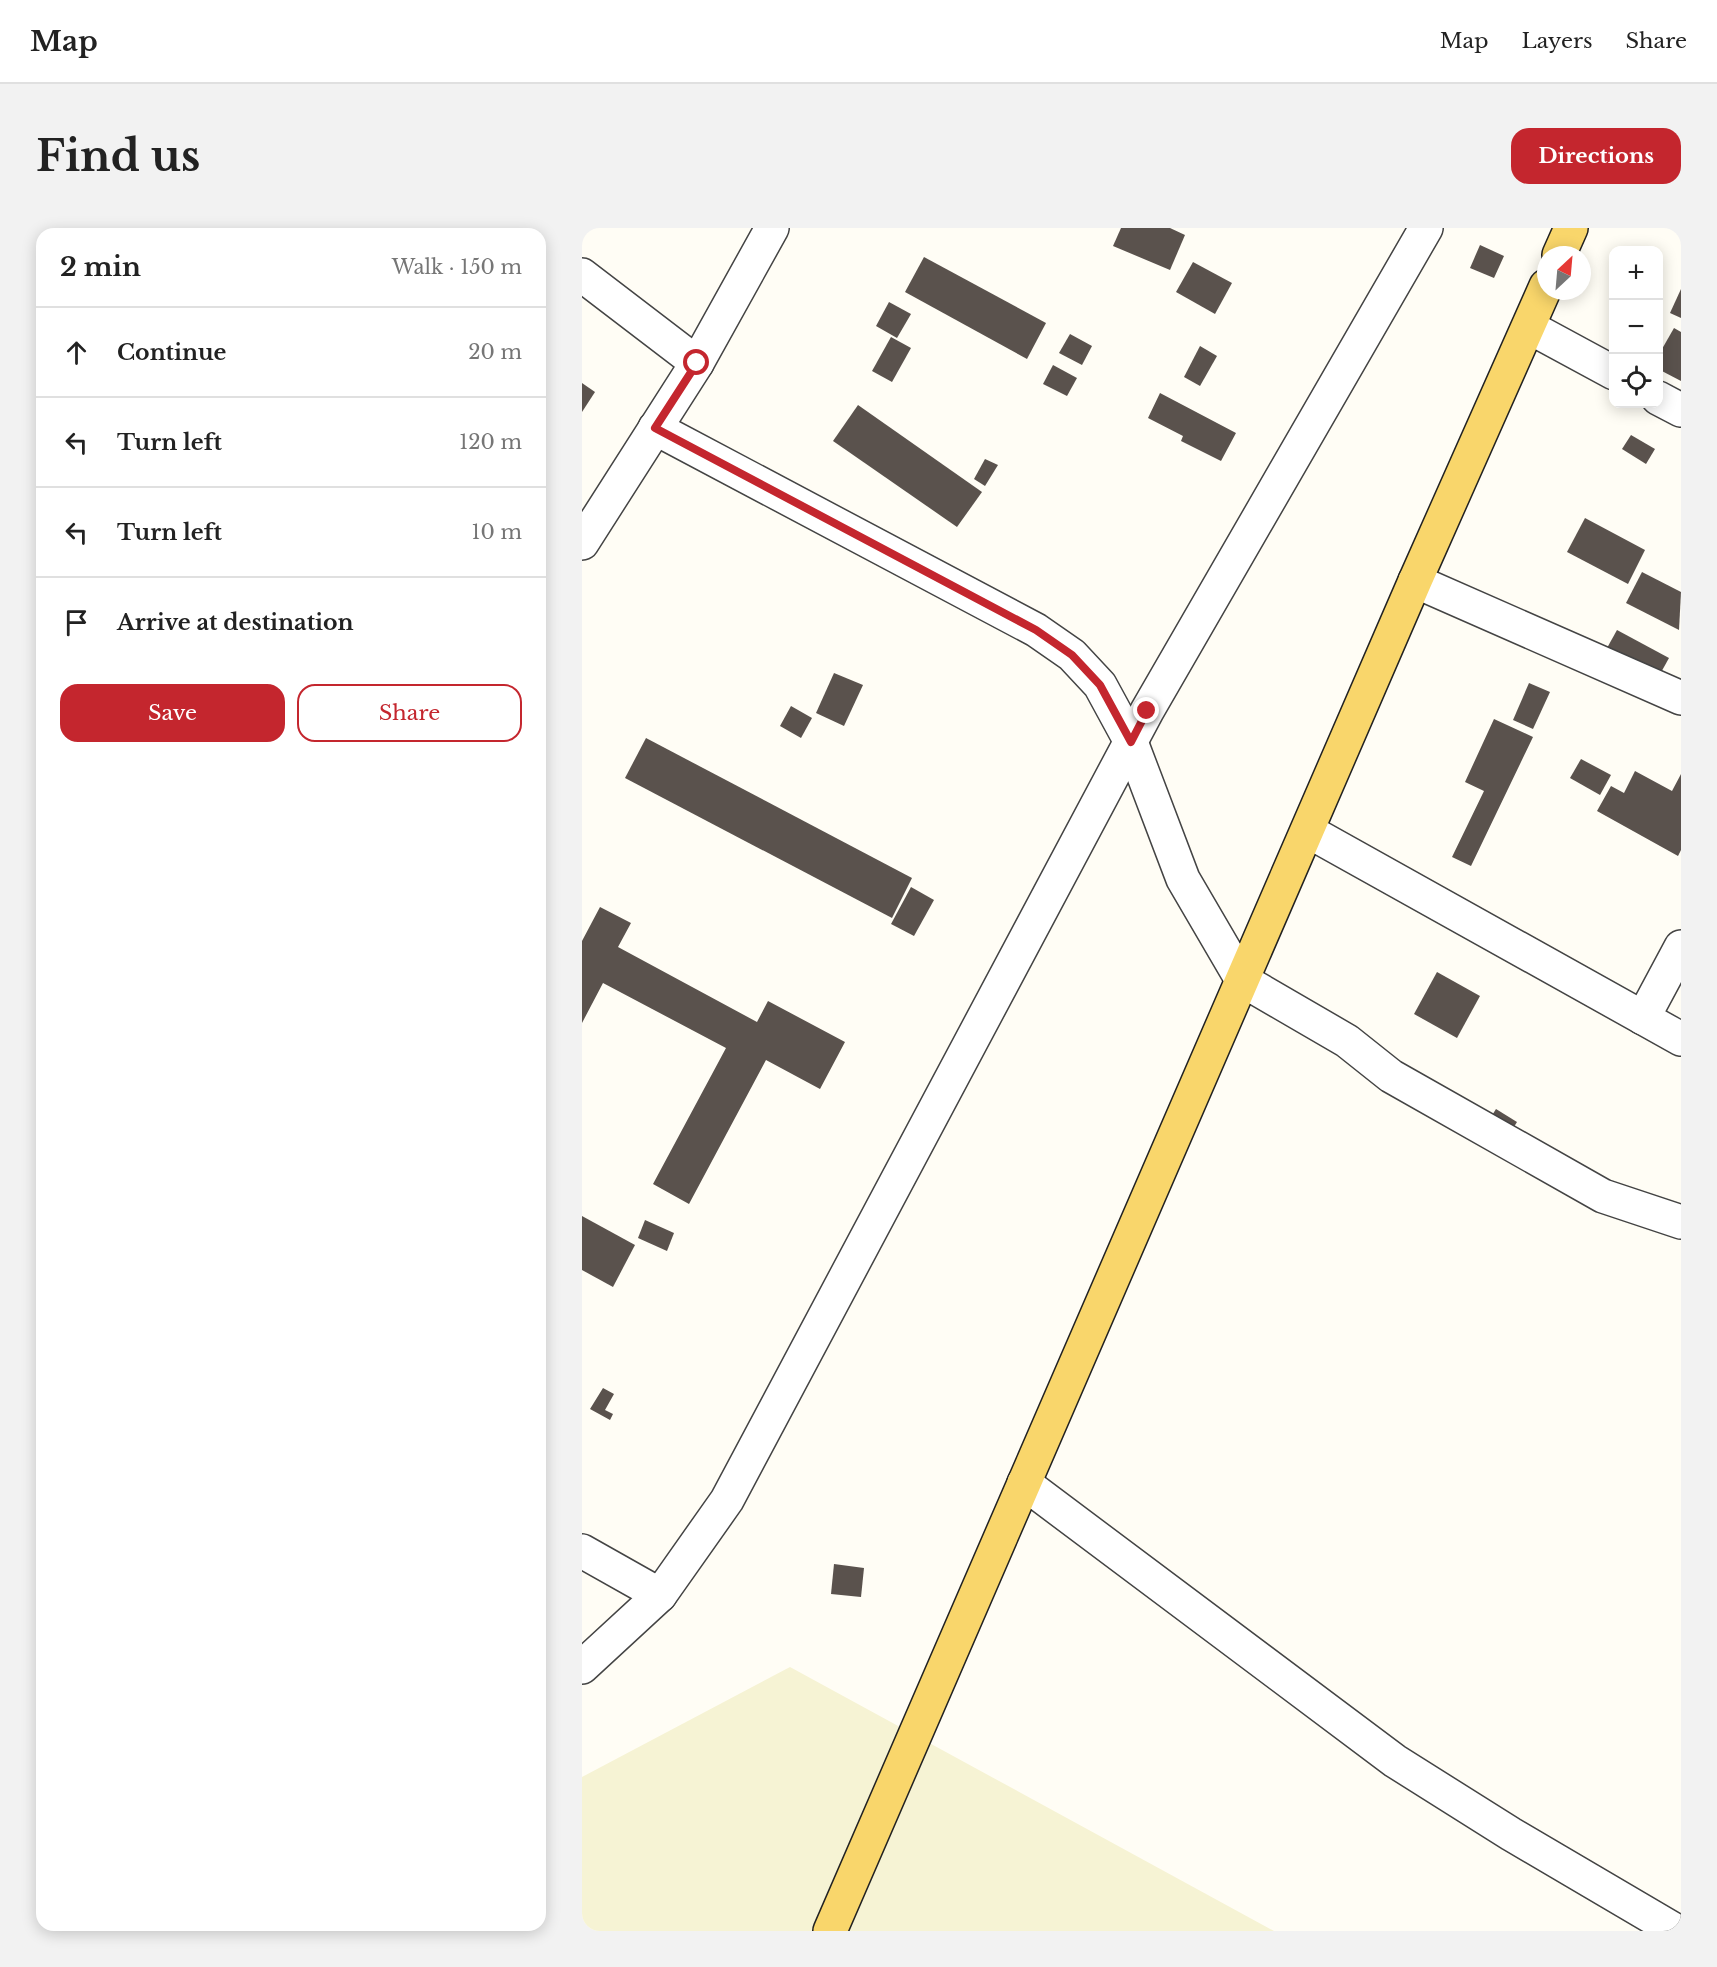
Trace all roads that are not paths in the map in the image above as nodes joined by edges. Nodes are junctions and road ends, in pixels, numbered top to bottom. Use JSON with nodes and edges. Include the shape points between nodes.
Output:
{"nodes":[{"id":1,"x":772,"y":228,"type":"edge"},
{"id":2,"x":1426,"y":228,"type":"edge"},
{"id":3,"x":1571,"y":228,"type":"edge"},
{"id":4,"x":1563,"y":246,"type":"edge"},
{"id":5,"x":582,"y":275,"type":"edge"},
{"id":6,"x":1540,"y":300,"type":"edge"},
{"id":7,"x":1529,"y":327,"type":"junction"},
{"id":8,"x":697,"y":363,"type":"junction"},
{"id":9,"x":1609,"y":370,"type":"edge"},
{"id":10,"x":1663,"y":400,"type":"edge"},
{"id":11,"x":1681,"y":410,"type":"edge"},
{"id":12,"x":655,"y":428,"type":"junction"},
{"id":13,"x":582,"y":543,"type":"edge"},
{"id":14,"x":1414,"y":581,"type":"junction"},
{"id":15,"x":1681,"y":698,"type":"edge"},
{"id":16,"x":1131,"y":742,"type":"junction"},
{"id":17,"x":1308,"y":831,"type":"junction"},
{"id":18,"x":1681,"y":947,"type":"edge"},
{"id":19,"x":1242,"y":980,"type":"junction"},
{"id":20,"x":1643,"y":1018,"type":"junction"},
{"id":21,"x":1681,"y":1039,"type":"edge"},
{"id":22,"x":1681,"y":1222,"type":"edge"},
{"id":23,"x":1024,"y":1483,"type":"junction"},
{"id":24,"x":582,"y":1551,"type":"edge"},
{"id":25,"x":660,"y":1595,"type":"junction"},
{"id":26,"x":582,"y":1666,"type":"edge"},
{"id":27,"x":830,"y":1931,"type":"edge"},
{"id":28,"x":1676,"y":1931,"type":"edge"}],
"edges":[{"from":1,"to":8,"type":"street"},
{"from":2,"to":16,"type":"street"},
{"from":3,"to":4,"type":"main road"},
{"from":5,"to":8,"type":"street"},
{"from":6,"to":7,"type":"main road"},
{"from":7,"to":9,"type":"street"},
{"from":7,"to":14,"type":"main road"},
{"from":8,"to":12,"type":"street"},
{"from":10,"to":11,"type":"street"},
{"from":12,"to":13,"type":"street"},
{"from":12,"to":16,"type":"street","via":[[1036,630],[1072,655],[1100,685]]},
{"from":14,"to":15,"type":"street"},
{"from":14,"to":17,"type":"main road"},
{"from":16,"to":19,"type":"street","via":[[1183,879]]},
{"from":16,"to":25,"type":"street","via":[[727,1500]]},
{"from":17,"to":19,"type":"main road"},
{"from":17,"to":20,"type":"street"},
{"from":18,"to":20,"type":"street"},
{"from":19,"to":22,"type":"street","via":[[1347,1041],[1390,1076],[1602,1196]]},
{"from":19,"to":23,"type":"main road"},
{"from":20,"to":21,"type":"street"},
{"from":23,"to":27,"type":"main road"},
{"from":23,"to":28,"type":"street","via":[[1395,1761]]},
{"from":24,"to":25,"type":"street"},
{"from":25,"to":26,"type":"street"}]}
